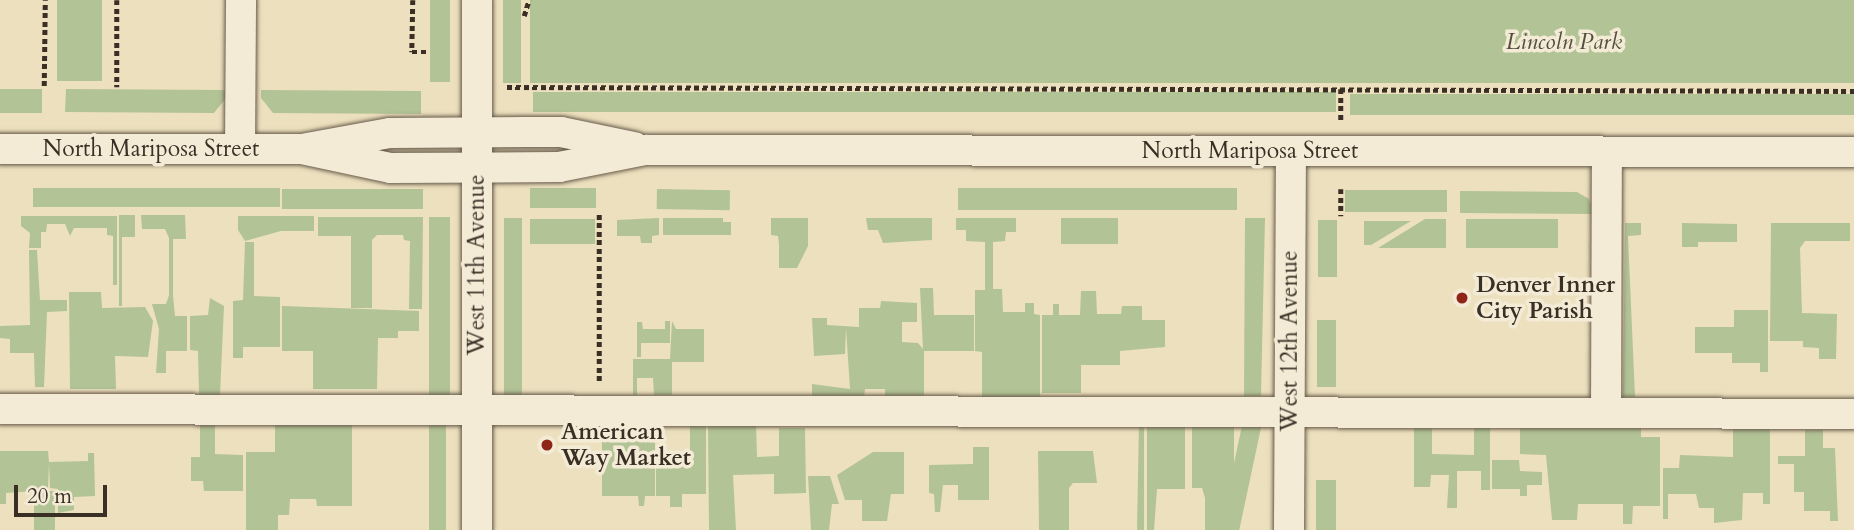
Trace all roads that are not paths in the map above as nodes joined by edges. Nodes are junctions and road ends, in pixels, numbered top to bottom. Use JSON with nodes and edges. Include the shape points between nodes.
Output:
{"nodes":[{"id":1,"x":241,"y":0,"type":"edge"},
{"id":2,"x":477,"y":0,"type":"edge"},
{"id":3,"x":477,"y":132,"type":"junction"},
{"id":4,"x":0,"y":149,"type":"edge"},
{"id":5,"x":240,"y":149,"type":"junction"},
{"id":6,"x":302,"y":149,"type":"junction"},
{"id":7,"x":646,"y":150,"type":"junction"},
{"id":8,"x":1291,"y":151,"type":"junction"},
{"id":9,"x":1607,"y":152,"type":"junction"},
{"id":10,"x":1854,"y":152,"type":"edge"},
{"id":11,"x":477,"y":167,"type":"junction"},
{"id":12,"x":0,"y":409,"type":"edge"},
{"id":13,"x":477,"y":410,"type":"junction"},
{"id":14,"x":1290,"y":413,"type":"junction"},
{"id":15,"x":1606,"y":414,"type":"junction"},
{"id":16,"x":1854,"y":414,"type":"edge"},
{"id":17,"x":477,"y":530,"type":"edge"},
{"id":18,"x":1289,"y":530,"type":"edge"}],
"edges":[{"from":1,"to":5,"type":"street"},
{"from":2,"to":3,"type":"street","name":"West 11th Avenue"},
{"from":3,"to":6,"type":"street","name":"North Mariposa Street","via":[[390,133]]},
{"from":3,"to":7,"type":"street","name":"North Mariposa Street","via":[[561,132]]},
{"from":3,"to":11,"type":"street","name":"West 11th Avenue"},
{"from":4,"to":5,"type":"street","name":"North Mariposa Street"},
{"from":5,"to":6,"type":"street","name":"North Mariposa Street"},
{"from":6,"to":11,"type":"street","name":"North Mariposa Street","via":[[391,168]]},
{"from":7,"to":8,"type":"street","name":"North Mariposa Street"},
{"from":7,"to":11,"type":"street","name":"North Mariposa Street","via":[[559,167]]},
{"from":8,"to":9,"type":"street","name":"North Mariposa Street"},
{"from":8,"to":14,"type":"street","name":"West 12th Avenue"},
{"from":9,"to":10,"type":"street","name":"North Mariposa Street"},
{"from":9,"to":15,"type":"street"},
{"from":11,"to":13,"type":"street","name":"West 11th Avenue"},
{"from":12,"to":13,"type":"street"},
{"from":13,"to":14,"type":"street"},
{"from":13,"to":17,"type":"street","name":"West 11th Avenue"},
{"from":14,"to":15,"type":"street"},
{"from":14,"to":18,"type":"street","name":"West 12th Avenue"},
{"from":15,"to":16,"type":"street"}]}
